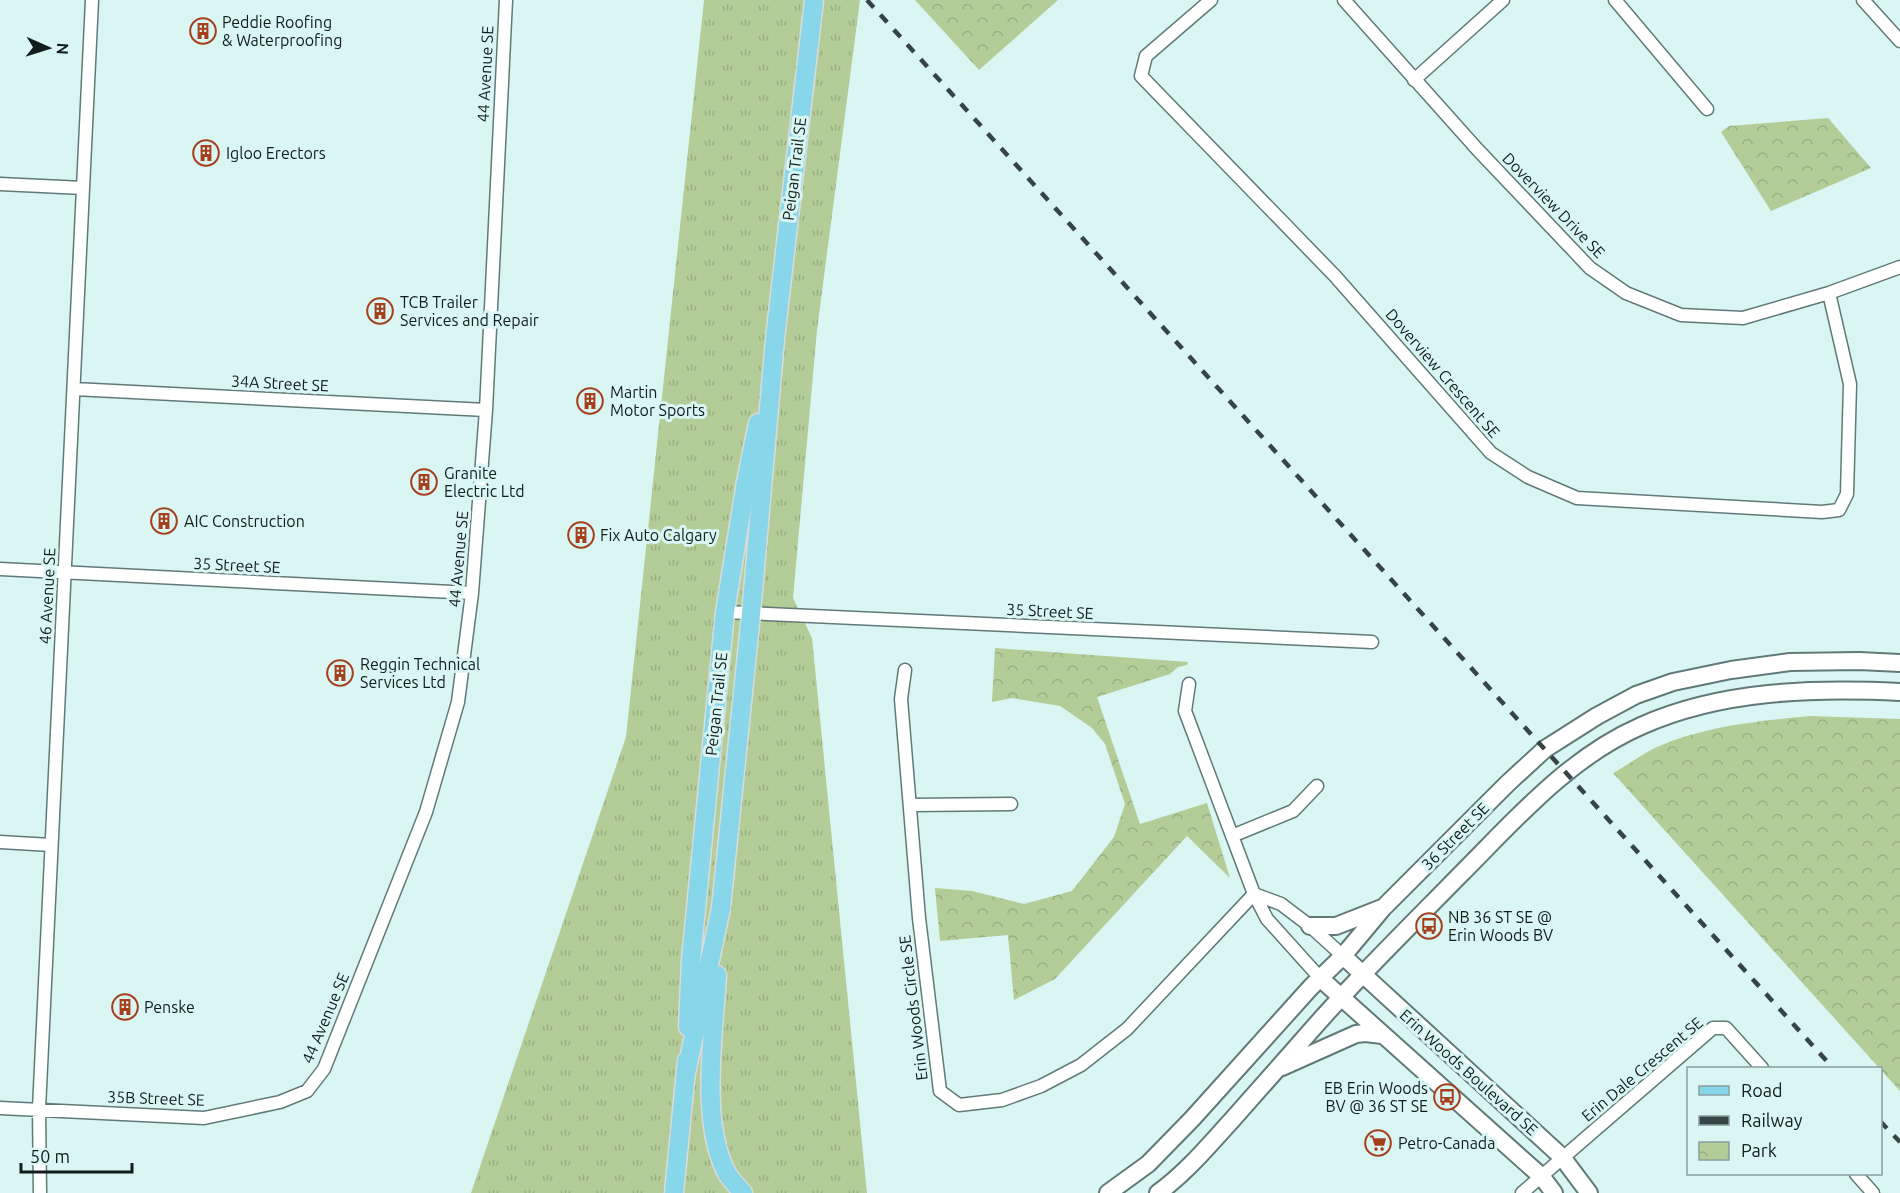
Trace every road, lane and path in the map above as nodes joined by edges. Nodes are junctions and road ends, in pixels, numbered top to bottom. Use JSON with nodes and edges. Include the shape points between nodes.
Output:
{"nodes":[{"id":1,"x":92,"y":0,"type":"edge"},
{"id":2,"x":506,"y":0,"type":"edge"},
{"id":3,"x":814,"y":0,"type":"edge"},
{"id":4,"x":1210,"y":0,"type":"edge"},
{"id":5,"x":1344,"y":0,"type":"edge"},
{"id":6,"x":1503,"y":0,"type":"edge"},
{"id":7,"x":1615,"y":0,"type":"edge"},
{"id":8,"x":1863,"y":0,"type":"edge"},
{"id":9,"x":1900,"y":41,"type":"edge"},
{"id":10,"x":1414,"y":80,"type":"junction"},
{"id":11,"x":1707,"y":109,"type":"dead end"},
{"id":12,"x":0,"y":184,"type":"edge"},
{"id":13,"x":83,"y":188,"type":"junction"},
{"id":14,"x":1900,"y":267,"type":"edge"},
{"id":15,"x":1829,"y":293,"type":"junction"},
{"id":16,"x":775,"y":339,"type":"junction"},
{"id":17,"x":74,"y":389,"type":"junction"},
{"id":18,"x":486,"y":410,"type":"junction"},
{"id":19,"x":0,"y":569,"type":"edge"},
{"id":20,"x":64,"y":573,"type":"junction"},
{"id":21,"x":472,"y":593,"type":"junction"},
{"id":22,"x":725,"y":612,"type":"junction"},
{"id":23,"x":751,"y":614,"type":"junction"},
{"id":24,"x":1372,"y":642,"type":"dead end"},
{"id":25,"x":1900,"y":663,"type":"edge"},
{"id":26,"x":905,"y":669,"type":"dead end"},
{"id":27,"x":1189,"y":684,"type":"dead end"},
{"id":28,"x":1900,"y":692,"type":"edge"},
{"id":29,"x":1317,"y":786,"type":"dead end"},
{"id":30,"x":1011,"y":804,"type":"dead end"},
{"id":31,"x":911,"y":805,"type":"junction"},
{"id":32,"x":1232,"y":836,"type":"junction"},
{"id":33,"x":0,"y":843,"type":"edge"},
{"id":34,"x":51,"y":845,"type":"junction"},
{"id":35,"x":1254,"y":894,"type":"junction"},
{"id":36,"x":721,"y":908,"type":"junction"},
{"id":37,"x":1383,"y":908,"type":"junction"},
{"id":38,"x":1310,"y":926,"type":"junction"},
{"id":39,"x":1343,"y":956,"type":"junction"},
{"id":40,"x":1362,"y":975,"type":"junction"},
{"id":41,"x":1321,"y":979,"type":"junction"},
{"id":42,"x":1340,"y":998,"type":"junction"},
{"id":43,"x":1382,"y":1035,"type":"junction"},
{"id":44,"x":1761,"y":1067,"type":"edge"},
{"id":45,"x":1276,"y":1070,"type":"junction"},
{"id":46,"x":686,"y":1073,"type":"junction"},
{"id":47,"x":307,"y":1091,"type":"joint"},
{"id":48,"x":0,"y":1108,"type":"edge"},
{"id":49,"x":39,"y":1109,"type":"junction"},
{"id":50,"x":680,"y":1141,"type":"junction"},
{"id":51,"x":1562,"y":1157,"type":"junction"},
{"id":52,"x":1858,"y":1175,"type":"edge"},
{"id":53,"x":1542,"y":1177,"type":"junction"},
{"id":54,"x":1165,"y":1191,"type":"edge"},
{"id":55,"x":40,"y":1193,"type":"edge"},
{"id":56,"x":663,"y":1193,"type":"edge"},
{"id":57,"x":675,"y":1193,"type":"edge"},
{"id":58,"x":743,"y":1193,"type":"edge"},
{"id":59,"x":1108,"y":1193,"type":"edge"},
{"id":60,"x":1522,"y":1193,"type":"edge"},
{"id":61,"x":1554,"y":1193,"type":"edge"},
{"id":62,"x":1589,"y":1193,"type":"edge"},
{"id":63,"x":1873,"y":1193,"type":"edge"}],
"edges":[{"from":1,"to":13,"type":"street","name":"46 Avenue SE"},
{"from":2,"to":18,"type":"street","name":"44 Avenue SE"},
{"from":3,"to":16,"type":"main road","name":"Peigan Trail SE"},
{"from":4,"to":15,"type":"street","name":"Doverview Crescent SE","via":[[1146,56],[1141,76],[1335,276],[1491,453],[1528,477],[1577,498],[1839,510],[1847,494],[1850,384]]},
{"from":5,"to":10,"type":"street","name":"Doverview Drive SE"},
{"from":6,"to":10,"type":"street"},
{"from":7,"to":11,"type":"street"},
{"from":8,"to":9,"type":"street"},
{"from":10,"to":15,"type":"street","name":"Doverview Drive SE","via":[[1590,268],[1626,292],[1681,315],[1743,318]]},
{"from":12,"to":13,"type":"street"},
{"from":13,"to":17,"type":"street","name":"46 Avenue SE"},
{"from":14,"to":15,"type":"street","name":"Doverview Drive SE"},
{"from":16,"to":22,"type":"main road","name":"Peigan Trail SE"},
{"from":16,"to":23,"type":"main road","name":"Peigan Trail SE"},
{"from":17,"to":18,"type":"street","name":"34A Street SE"},
{"from":17,"to":20,"type":"street","name":"46 Avenue SE"},
{"from":18,"to":21,"type":"street","name":"44 Avenue SE"},
{"from":19,"to":20,"type":"street","name":"35 Street SE"},
{"from":20,"to":21,"type":"street","name":"35 Street SE"},
{"from":20,"to":34,"type":"street","name":"46 Avenue SE"},
{"from":21,"to":47,"type":"street","name":"44 Avenue SE","via":[[458,702],[426,812],[324,1069]]},
{"from":22,"to":23,"type":"street","name":"35 Street SE"},
{"from":22,"to":46,"type":"main road","name":"Peigan Trail SE","via":[[691,960]]},
{"from":23,"to":24,"type":"street","name":"35 Street SE"},
{"from":23,"to":36,"type":"main road","name":"Peigan Trail SE"},
{"from":25,"to":37,"type":"main road","name":"36 Street SE","via":[[1790,662],[1673,682],[1636,695],[1545,749]]},
{"from":26,"to":31,"type":"street","name":"Erin Woods Circle SE","via":[[901,699]]},
{"from":27,"to":32,"type":"street","via":[[1185,711]]},
{"from":28,"to":40,"type":"main road","name":"36 Street SE","via":[[1831,690],[1731,699],[1682,710],[1640,726],[1566,772]]},
{"from":29,"to":32,"type":"street","via":[[1293,811]]},
{"from":30,"to":31,"type":"street"},
{"from":31,"to":35,"type":"street","name":"Erin Woods Circle SE","via":[[919,918],[940,1091],[959,1105],[1002,1100],[1081,1065],[1127,1029]]},
{"from":32,"to":35,"type":"street"},
{"from":33,"to":34,"type":"street"},
{"from":34,"to":49,"type":"street","name":"46 Avenue SE"},
{"from":35,"to":38,"type":"street","via":[[1281,904]]},
{"from":35,"to":41,"type":"street","via":[[1267,919]]},
{"from":36,"to":46,"type":"main road","name":"Peigan Trail SE"},
{"from":36,"to":58,"type":"main road","via":[[710,1092],[716,1142],[728,1175]]},
{"from":37,"to":38,"type":"main road","via":[[1336,927]]},
{"from":37,"to":39,"type":"main road","name":"36 Street SE"},
{"from":38,"to":39,"type":"street"},
{"from":39,"to":40,"type":"main road","name":"Erin Woods Boulevard SE"},
{"from":39,"to":41,"type":"main road","name":"36 Street SE"},
{"from":40,"to":42,"type":"main road","name":"36 Street SE"},
{"from":40,"to":51,"type":"main road","name":"Erin Woods Boulevard SE"},
{"from":41,"to":42,"type":"main road","name":"Erin Woods Boulevard SE"},
{"from":41,"to":59,"type":"main road","name":"36 Street SE","via":[[1148,1164]]},
{"from":42,"to":43,"type":"main road","name":"Erin Woods Boulevard SE"},
{"from":42,"to":45,"type":"main road","name":"36 Street SE"},
{"from":43,"to":45,"type":"main road","via":[[1356,1034]]},
{"from":43,"to":53,"type":"main road","name":"Erin Woods Boulevard SE"},
{"from":44,"to":51,"type":"street","name":"Erin Dale Crescent SE","via":[[1726,1028],[1713,1028]]},
{"from":45,"to":54,"type":"main road","name":"36 Street SE"},
{"from":46,"to":50,"type":"main road","name":"Peigan Trail SE"},
{"from":47,"to":49,"type":"street","name":"35B Street SE","via":[[280,1102],[204,1118]]},
{"from":48,"to":49,"type":"street","name":"35B Street SE"},
{"from":49,"to":55,"type":"street","name":"46 Avenue SE"},
{"from":50,"to":56,"type":"main road"},
{"from":50,"to":57,"type":"main road","name":"Peigan Trail SE"},
{"from":51,"to":53,"type":"street","name":"Erin Dale Crescent SE"},
{"from":51,"to":62,"type":"main road","name":"Erin Woods Boulevard SE"},
{"from":52,"to":63,"type":"street"},
{"from":53,"to":60,"type":"street","name":"Erin Dale Crescent SE"},
{"from":53,"to":61,"type":"main road","name":"Erin Woods Boulevard SE"}]}
